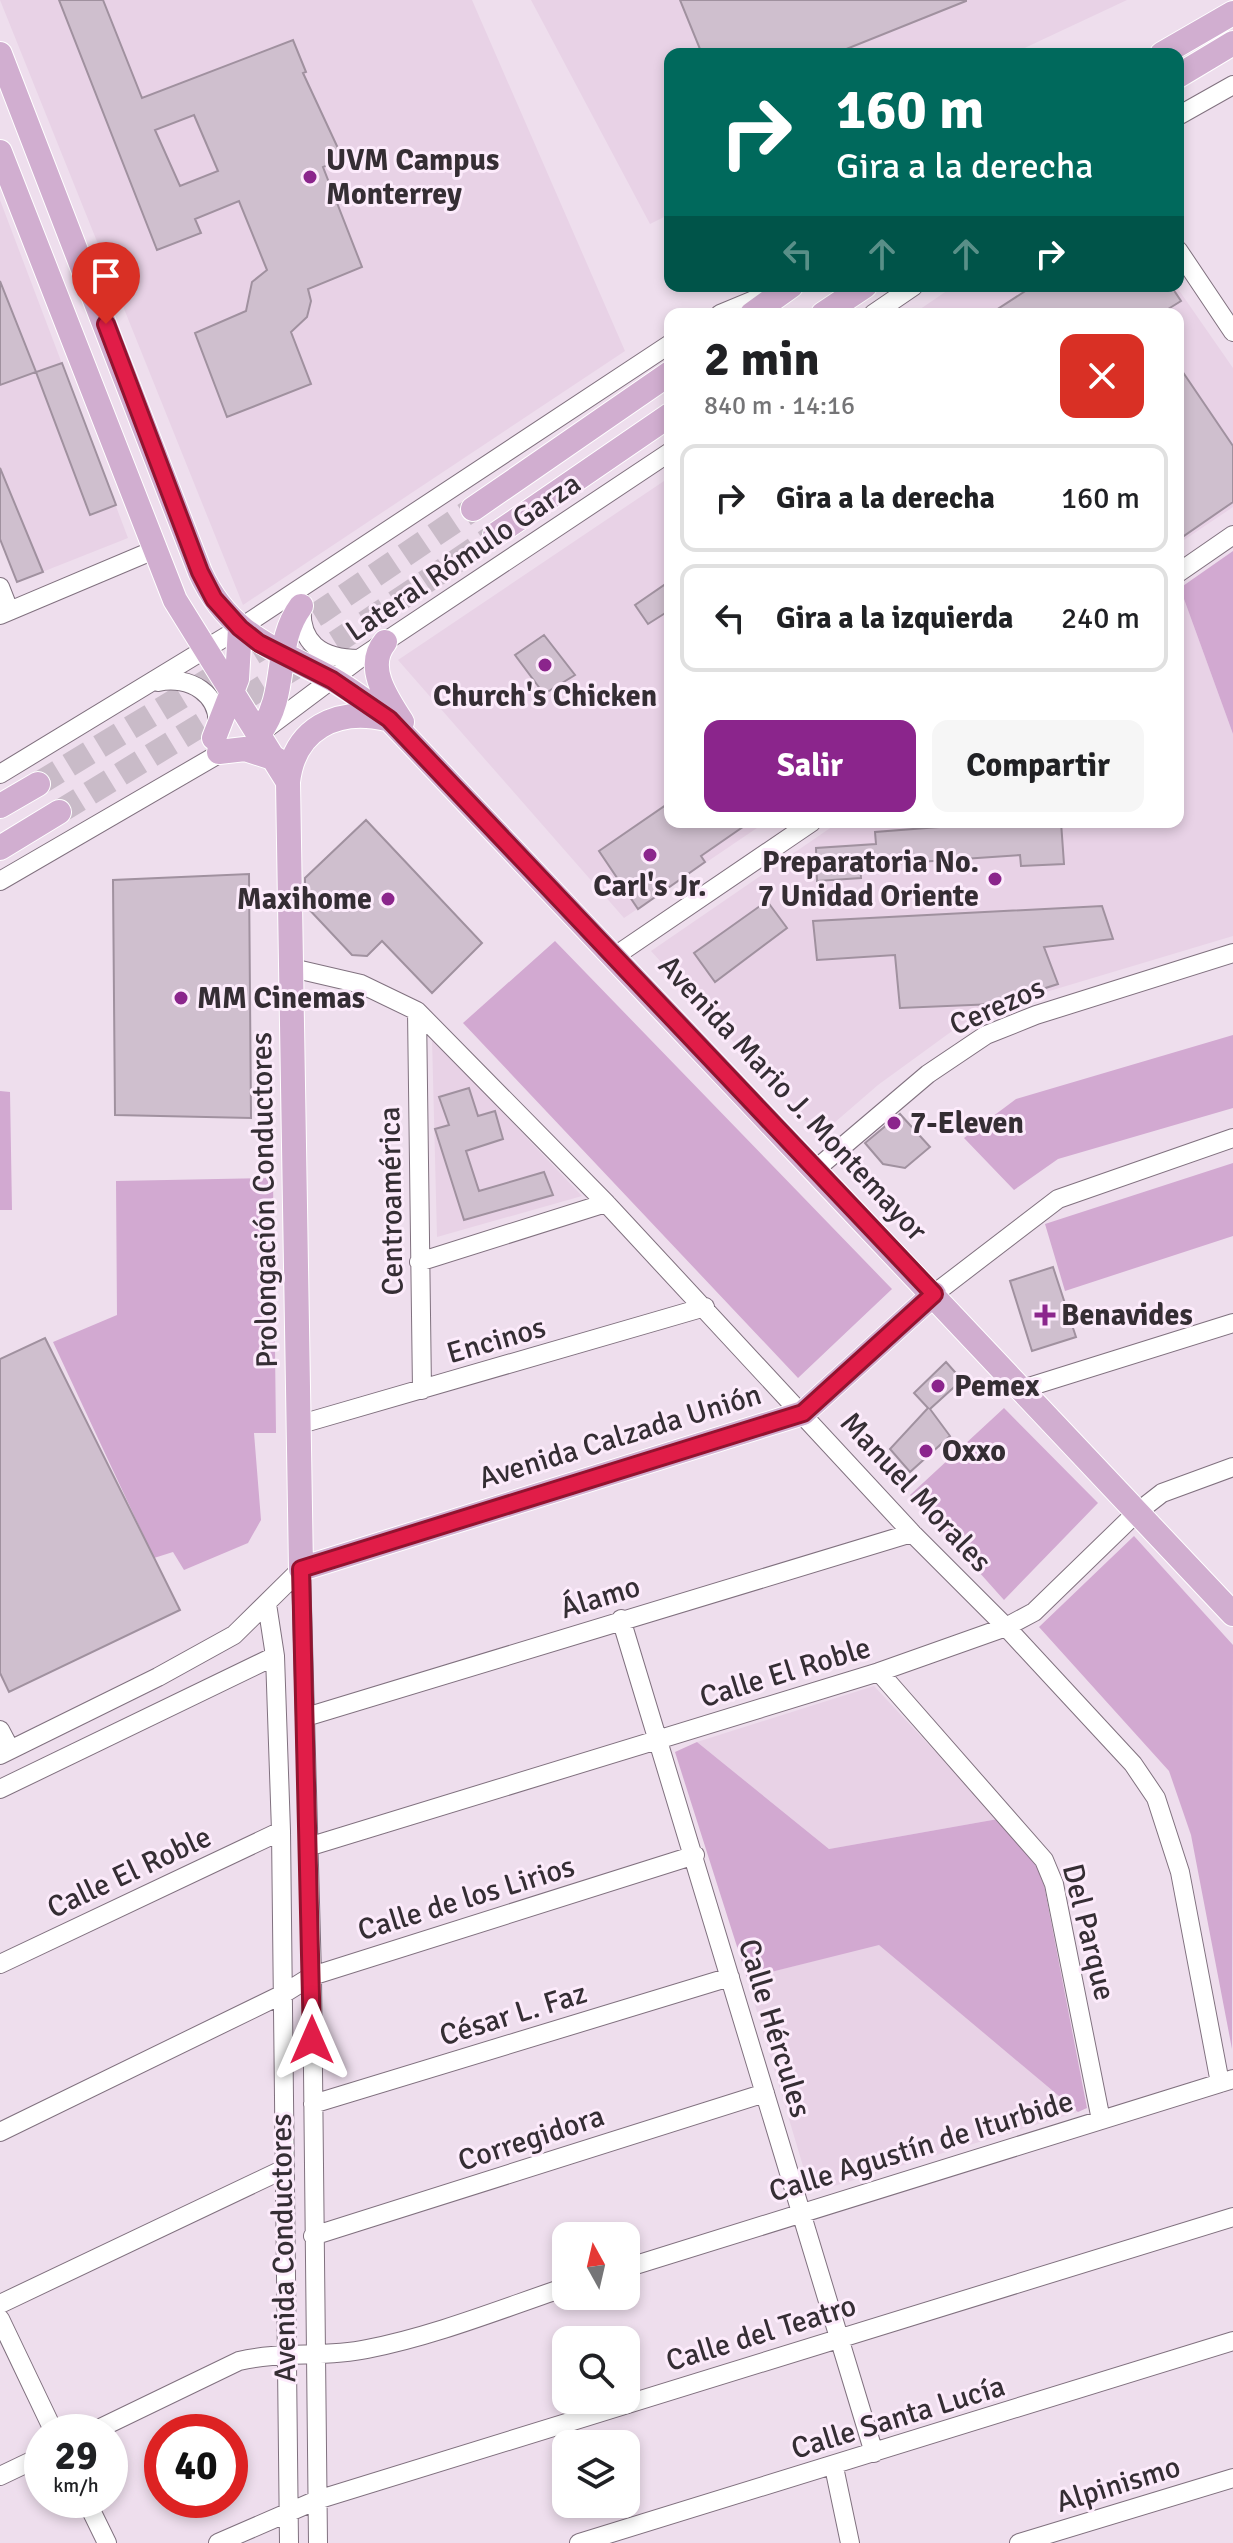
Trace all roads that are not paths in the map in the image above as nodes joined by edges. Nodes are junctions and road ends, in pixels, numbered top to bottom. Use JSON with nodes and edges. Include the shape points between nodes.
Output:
{"nodes":[{"id":1,"x":1233,"y":13,"type":"edge"},
{"id":2,"x":1233,"y":43,"type":"edge"},
{"id":3,"x":1172,"y":48,"type":"edge"},
{"id":4,"x":0,"y":54,"type":"edge"},
{"id":5,"x":1184,"y":72,"type":"edge"},
{"id":6,"x":1233,"y":85,"type":"edge"},
{"id":7,"x":1184,"y":113,"type":"edge"},
{"id":8,"x":0,"y":152,"type":"edge"},
{"id":9,"x":1184,"y":259,"type":"edge"},
{"id":10,"x":776,"y":292,"type":"edge"},
{"id":11,"x":783,"y":292,"type":"edge"},
{"id":12,"x":856,"y":292,"type":"edge"},
{"id":13,"x":905,"y":292,"type":"edge"},
{"id":14,"x":735,"y":308,"type":"edge"},
{"id":15,"x":760,"y":308,"type":"edge"},
{"id":16,"x":832,"y":308,"type":"edge"},
{"id":17,"x":882,"y":308,"type":"edge"},
{"id":18,"x":1233,"y":332,"type":"edge"},
{"id":19,"x":664,"y":348,"type":"edge"},
{"id":20,"x":664,"y":377,"type":"edge"},
{"id":21,"x":664,"y":419,"type":"edge"},
{"id":22,"x":664,"y":456,"type":"edge"},
{"id":23,"x":473,"y":509,"type":"tunnel mouth"},
{"id":24,"x":495,"y":535,"type":"tunnel mouth"},
{"id":25,"x":1233,"y":535,"type":"edge"},
{"id":26,"x":154,"y":550,"type":"junction"},
{"id":27,"x":1184,"y":569,"type":"edge"},
{"id":28,"x":0,"y":587,"type":"edge"},
{"id":29,"x":303,"y":595,"type":"junction"},
{"id":30,"x":4,"y":612,"type":"edge"},
{"id":31,"x":240,"y":628,"type":"junction"},
{"id":32,"x":385,"y":642,"type":"junction"},
{"id":33,"x":204,"y":651,"type":"junction"},
{"id":34,"x":283,"y":655,"type":"junction"},
{"id":35,"x":359,"y":659,"type":"junction"},
{"id":36,"x":332,"y":680,"type":"junction"},
{"id":37,"x":146,"y":686,"type":"junction"},
{"id":38,"x":233,"y":695,"type":"junction"},
{"id":39,"x":389,"y":719,"type":"junction"},
{"id":40,"x":259,"y":734,"type":"junction"},
{"id":41,"x":217,"y":745,"type":"junction"},
{"id":42,"x":420,"y":751,"type":"junction"},
{"id":43,"x":276,"y":759,"type":"junction"},
{"id":44,"x":0,"y":774,"type":"edge"},
{"id":45,"x":288,"y":782,"type":"junction"},
{"id":46,"x":38,"y":784,"type":"tunnel mouth"},
{"id":47,"x":0,"y":806,"type":"edge"},
{"id":48,"x":59,"y":812,"type":"tunnel mouth"},
{"id":49,"x":803,"y":828,"type":"edge"},
{"id":50,"x":0,"y":848,"type":"edge"},
{"id":51,"x":0,"y":881,"type":"edge"},
{"id":52,"x":1233,"y":953,"type":"edge"},
{"id":53,"x":615,"y":956,"type":"junction"},
{"id":54,"x":292,"y":968,"type":"junction"},
{"id":55,"x":417,"y":1011,"type":"junction"},
{"id":56,"x":1233,"y":1138,"type":"edge"},
{"id":57,"x":816,"y":1169,"type":"junction"},
{"id":58,"x":606,"y":1203,"type":"junction"},
{"id":59,"x":419,"y":1262,"type":"junction"},
{"id":60,"x":934,"y":1294,"type":"junction"},
{"id":61,"x":705,"y":1307,"type":"junction"},
{"id":62,"x":1233,"y":1323,"type":"edge"},
{"id":63,"x":422,"y":1390,"type":"junction"},
{"id":64,"x":1019,"y":1390,"type":"junction"},
{"id":65,"x":803,"y":1413,"type":"junction"},
{"id":66,"x":301,"y":1424,"type":"junction"},
{"id":67,"x":1233,"y":1467,"type":"edge"},
{"id":68,"x":1135,"y":1514,"type":"junction"},
{"id":69,"x":912,"y":1533,"type":"junction"},
{"id":70,"x":301,"y":1569,"type":"junction"},
{"id":71,"x":267,"y":1604,"type":"junction"},
{"id":72,"x":1233,"y":1614,"type":"edge"},
{"id":73,"x":621,"y":1619,"type":"junction"},
{"id":74,"x":1006,"y":1627,"type":"junction"},
{"id":75,"x":275,"y":1656,"type":"junction"},
{"id":76,"x":879,"y":1672,"type":"junction"},
{"id":77,"x":306,"y":1717,"type":"junction"},
{"id":78,"x":0,"y":1730,"type":"edge"},
{"id":79,"x":659,"y":1740,"type":"junction"},
{"id":80,"x":5,"y":1752,"type":"edge"},
{"id":81,"x":0,"y":1789,"type":"edge"},
{"id":82,"x":281,"y":1831,"type":"junction"},
{"id":83,"x":308,"y":1847,"type":"junction"},
{"id":84,"x":695,"y":1855,"type":"junction"},
{"id":85,"x":0,"y":1964,"type":"edge"},
{"id":86,"x":312,"y":1976,"type":"junction"},
{"id":87,"x":730,"y":1977,"type":"junction"},
{"id":88,"x":283,"y":1994,"type":"junction"},
{"id":89,"x":1226,"y":2081,"type":"edge"},
{"id":90,"x":765,"y":2093,"type":"junction"},
{"id":91,"x":313,"y":2104,"type":"junction"},
{"id":92,"x":1101,"y":2120,"type":"junction"},
{"id":93,"x":0,"y":2132,"type":"edge"},
{"id":94,"x":284,"y":2169,"type":"junction"},
{"id":95,"x":801,"y":2211,"type":"junction"},
{"id":96,"x":1233,"y":2217,"type":"edge"},
{"id":97,"x":313,"y":2236,"type":"junction"},
{"id":98,"x":640,"y":2263,"type":"edge"},
{"id":99,"x":552,"y":2292,"type":"edge"},
{"id":100,"x":0,"y":2304,"type":"edge"},
{"id":101,"x":0,"y":2319,"type":"edge"},
{"id":102,"x":837,"y":2339,"type":"junction"},
{"id":103,"x":1233,"y":2341,"type":"edge"},
{"id":104,"x":287,"y":2355,"type":"junction"},
{"id":105,"x":317,"y":2355,"type":"junction"},
{"id":106,"x":45,"y":2414,"type":"edge"},
{"id":107,"x":128,"y":2415,"type":"edge"},
{"id":108,"x":874,"y":2453,"type":"junction"},
{"id":109,"x":24,"y":2465,"type":"edge"},
{"id":110,"x":834,"y":2467,"type":"junction"},
{"id":111,"x":0,"y":2476,"type":"edge"},
{"id":112,"x":1233,"y":2478,"type":"edge"},
{"id":113,"x":317,"y":2500,"type":"junction"},
{"id":114,"x":288,"y":2512,"type":"junction"},
{"id":115,"x":95,"y":2518,"type":"edge"},
{"id":116,"x":107,"y":2543,"type":"edge"},
{"id":117,"x":218,"y":2543,"type":"edge"},
{"id":118,"x":289,"y":2543,"type":"edge"},
{"id":119,"x":318,"y":2543,"type":"edge"},
{"id":120,"x":579,"y":2543,"type":"edge"},
{"id":121,"x":850,"y":2543,"type":"edge"},
{"id":122,"x":1019,"y":2543,"type":"edge"}],
"edges":[{"from":1,"to":3,"type":"main road"},
{"from":2,"to":5,"type":"main road"},
{"from":4,"to":31,"type":"main road","via":[[200,572],[214,599]]},
{"from":6,"to":7,"type":"street"},
{"from":8,"to":26,"type":"main road"},
{"from":9,"to":18,"type":"street"},
{"from":10,"to":14,"type":"street"},
{"from":11,"to":15,"type":"main road"},
{"from":12,"to":16,"type":"main road"},
{"from":13,"to":17,"type":"street"},
{"from":19,"to":29,"type":"street","name":"Lateral Rómulo Garza"},
{"from":20,"to":23,"type":"main road"},
{"from":21,"to":24,"type":"main road"},
{"from":22,"to":32,"type":"street","name":"Lateral Rómulo Garza"},
{"from":25,"to":27,"type":"street"},
{"from":26,"to":30,"type":"street"},
{"from":26,"to":33,"type":"main road"},
{"from":28,"to":30,"type":"street"},
{"from":29,"to":31,"type":"street","name":"Lateral Rómulo Garza"},
{"from":29,"to":34,"type":"main road"},
{"from":29,"to":35,"type":"street","via":[[304,633],[313,647],[336,658]]},
{"from":31,"to":33,"type":"street","name":"Lateral Rómulo Garza"},
{"from":31,"to":34,"type":"main road"},
{"from":31,"to":38,"type":"main road"},
{"from":32,"to":35,"type":"street","name":"Lateral Rómulo Garza"},
{"from":32,"to":42,"type":"main road","via":[[376,660],[380,682]]},
{"from":33,"to":37,"type":"street","name":"Lateral Rómulo Garza"},
{"from":33,"to":38,"type":"main road"},
{"from":34,"to":36,"type":"main road","name":"Avenida Mario J. Montemayor"},
{"from":34,"to":40,"type":"main road","via":[[275,710]]},
{"from":35,"to":36,"type":"street","name":"Lateral Rómulo Garza"},
{"from":36,"to":39,"type":"main road","name":"Avenida Mario J. Montemayor"},
{"from":36,"to":40,"type":"street","name":"Lateral Rómulo Garza"},
{"from":37,"to":41,"type":"street","via":[[179,680],[203,690],[217,715]]},
{"from":37,"to":44,"type":"street","name":"Lateral Rómulo Garza"},
{"from":38,"to":40,"type":"main road"},
{"from":38,"to":41,"type":"main road"},
{"from":39,"to":42,"type":"main road","name":"Avenida Mario J. Montemayor"},
{"from":39,"to":45,"type":"main road","via":[[350,714],[318,726],[298,747]]},
{"from":40,"to":41,"type":"street","name":"Lateral Rómulo Garza"},
{"from":40,"to":43,"type":"main road"},
{"from":41,"to":43,"type":"main road"},
{"from":41,"to":51,"type":"street","name":"Lateral Rómulo Garza","via":[[191,767]]},
{"from":42,"to":53,"type":"main road","name":"Avenida Mario J. Montemayor"},
{"from":43,"to":45,"type":"main road"},
{"from":45,"to":54,"type":"main road","name":"Prolongación Conductores"},
{"from":46,"to":47,"type":"main road"},
{"from":48,"to":50,"type":"main road"},
{"from":49,"to":53,"type":"street"},
{"from":52,"to":57,"type":"street","name":"Cerezos","via":[[986,1035],[928,1074]]},
{"from":53,"to":57,"type":"main road","name":"Avenida Mario J. Montemayor"},
{"from":54,"to":55,"type":"street","name":"Manuel Morales","via":[[361,984]]},
{"from":54,"to":66,"type":"main road","name":"Prolongación Conductores"},
{"from":55,"to":58,"type":"street","name":"Manuel Morales"},
{"from":55,"to":59,"type":"street","name":"Centroamérica"},
{"from":56,"to":60,"type":"street","name":"Avenida Calzada Unión","via":[[1058,1199]]},
{"from":57,"to":60,"type":"main road","name":"Avenida Mario J. Montemayor"},
{"from":58,"to":59,"type":"street"},
{"from":58,"to":61,"type":"street","name":"Manuel Morales"},
{"from":59,"to":63,"type":"street","name":"Centroamérica"},
{"from":60,"to":64,"type":"main road","name":"Avenida Mario J. Montemayor"},
{"from":60,"to":65,"type":"main road","name":"Avenida Calzada Unión"},
{"from":61,"to":63,"type":"street","name":"Encinos"},
{"from":61,"to":65,"type":"street","name":"Manuel Morales"},
{"from":62,"to":64,"type":"street"},
{"from":63,"to":66,"type":"street","name":"Encinos"},
{"from":64,"to":68,"type":"main road","name":"Avenida Mario J. Montemayor"},
{"from":65,"to":69,"type":"street","name":"Manuel Morales"},
{"from":65,"to":70,"type":"main road","name":"Avenida Calzada Unión"},
{"from":66,"to":70,"type":"main road","name":"Prolongación Conductores"},
{"from":67,"to":68,"type":"street","name":"Calle El Roble","via":[[1162,1493]]},
{"from":68,"to":72,"type":"main road","name":"Avenida Mario J. Montemayor"},
{"from":68,"to":74,"type":"street","name":"Calle El Roble","via":[[1034,1612]]},
{"from":69,"to":73,"type":"street","name":"Álamo"},
{"from":69,"to":74,"type":"street","name":"Manuel Morales"},
{"from":70,"to":71,"type":"street","name":"Avenida Calzada Unión"},
{"from":70,"to":77,"type":"street","name":"Avenida Conductores"},
{"from":71,"to":75,"type":"street","name":"Avenida Conductores"},
{"from":71,"to":80,"type":"street","name":"Avenida Calzada Unión","via":[[234,1635],[201,1655]]},
{"from":73,"to":77,"type":"street","name":"Álamo"},
{"from":73,"to":79,"type":"street","name":"Calle Hércules"},
{"from":74,"to":76,"type":"street","name":"Calle El Roble"},
{"from":74,"to":89,"type":"street","name":"Manuel Morales","via":[[1133,1764],[1156,1798],[1180,1872]]},
{"from":75,"to":81,"type":"street"},
{"from":75,"to":82,"type":"street","name":"Avenida Conductores"},
{"from":76,"to":79,"type":"street","name":"Calle El Roble"},
{"from":76,"to":92,"type":"street","name":"Del Parque","via":[[1044,1860],[1057,1898]]},
{"from":77,"to":83,"type":"street","name":"Avenida Conductores"},
{"from":78,"to":80,"type":"street"},
{"from":79,"to":83,"type":"street","name":"Calle El Roble"},
{"from":79,"to":84,"type":"street","name":"Calle Hércules"},
{"from":82,"to":85,"type":"street","name":"Calle El Roble"},
{"from":82,"to":88,"type":"street","name":"Avenida Conductores"},
{"from":83,"to":86,"type":"street","name":"Avenida Conductores"},
{"from":84,"to":86,"type":"street","name":"Calle de los Lirios"},
{"from":84,"to":87,"type":"street","name":"Calle Hércules"},
{"from":86,"to":88,"type":"street","name":"Calle de los Lirios"},
{"from":86,"to":91,"type":"street","name":"Avenida Conductores"},
{"from":87,"to":90,"type":"street","name":"Calle Hércules"},
{"from":87,"to":91,"type":"street","name":"César L. Faz"},
{"from":88,"to":93,"type":"street","name":"Calle de los Lirios"},
{"from":88,"to":94,"type":"street","name":"Avenida Conductores"},
{"from":89,"to":92,"type":"street","name":"Calle Agustín de Iturbide"},
{"from":90,"to":95,"type":"street","name":"Calle Hércules"},
{"from":90,"to":97,"type":"street","name":"Corregidora"},
{"from":91,"to":97,"type":"street","name":"Avenida Conductores"},
{"from":92,"to":95,"type":"street","name":"Calle Agustín de Iturbide"},
{"from":94,"to":100,"type":"street"},
{"from":94,"to":104,"type":"street","name":"Avenida Conductores"},
{"from":95,"to":98,"type":"street","name":"Calle Agustín de Iturbide"},
{"from":95,"to":102,"type":"street","name":"Calle Hércules"},
{"from":96,"to":102,"type":"street","name":"Calle del Teatro"},
{"from":97,"to":105,"type":"street","name":"Avenida Conductores"},
{"from":99,"to":105,"type":"street","via":[[390,2345]]},
{"from":101,"to":106,"type":"street"},
{"from":102,"to":108,"type":"street","name":"Calle Hércules"},
{"from":102,"to":113,"type":"street","name":"Calle del Teatro"},
{"from":103,"to":108,"type":"street","name":"Calle Santa Lucía"},
{"from":104,"to":105,"type":"street"},
{"from":104,"to":107,"type":"street","via":[[239,2361]]},
{"from":104,"to":114,"type":"street","name":"Avenida Conductores"},
{"from":105,"to":113,"type":"street","name":"Avenida Conductores"},
{"from":108,"to":110,"type":"street","name":"Calle Santa Lucía"},
{"from":109,"to":111,"type":"street"},
{"from":110,"to":120,"type":"street","name":"Calle Santa Lucía"},
{"from":110,"to":121,"type":"street"},
{"from":112,"to":122,"type":"street","name":"Alpinismo"},
{"from":113,"to":114,"type":"street","name":"Calle del Teatro"},
{"from":113,"to":119,"type":"street","name":"Avenida Conductores"},
{"from":114,"to":117,"type":"street","name":"Calle del Teatro"},
{"from":114,"to":118,"type":"street","name":"Avenida Conductores"},
{"from":115,"to":116,"type":"street"}]}
